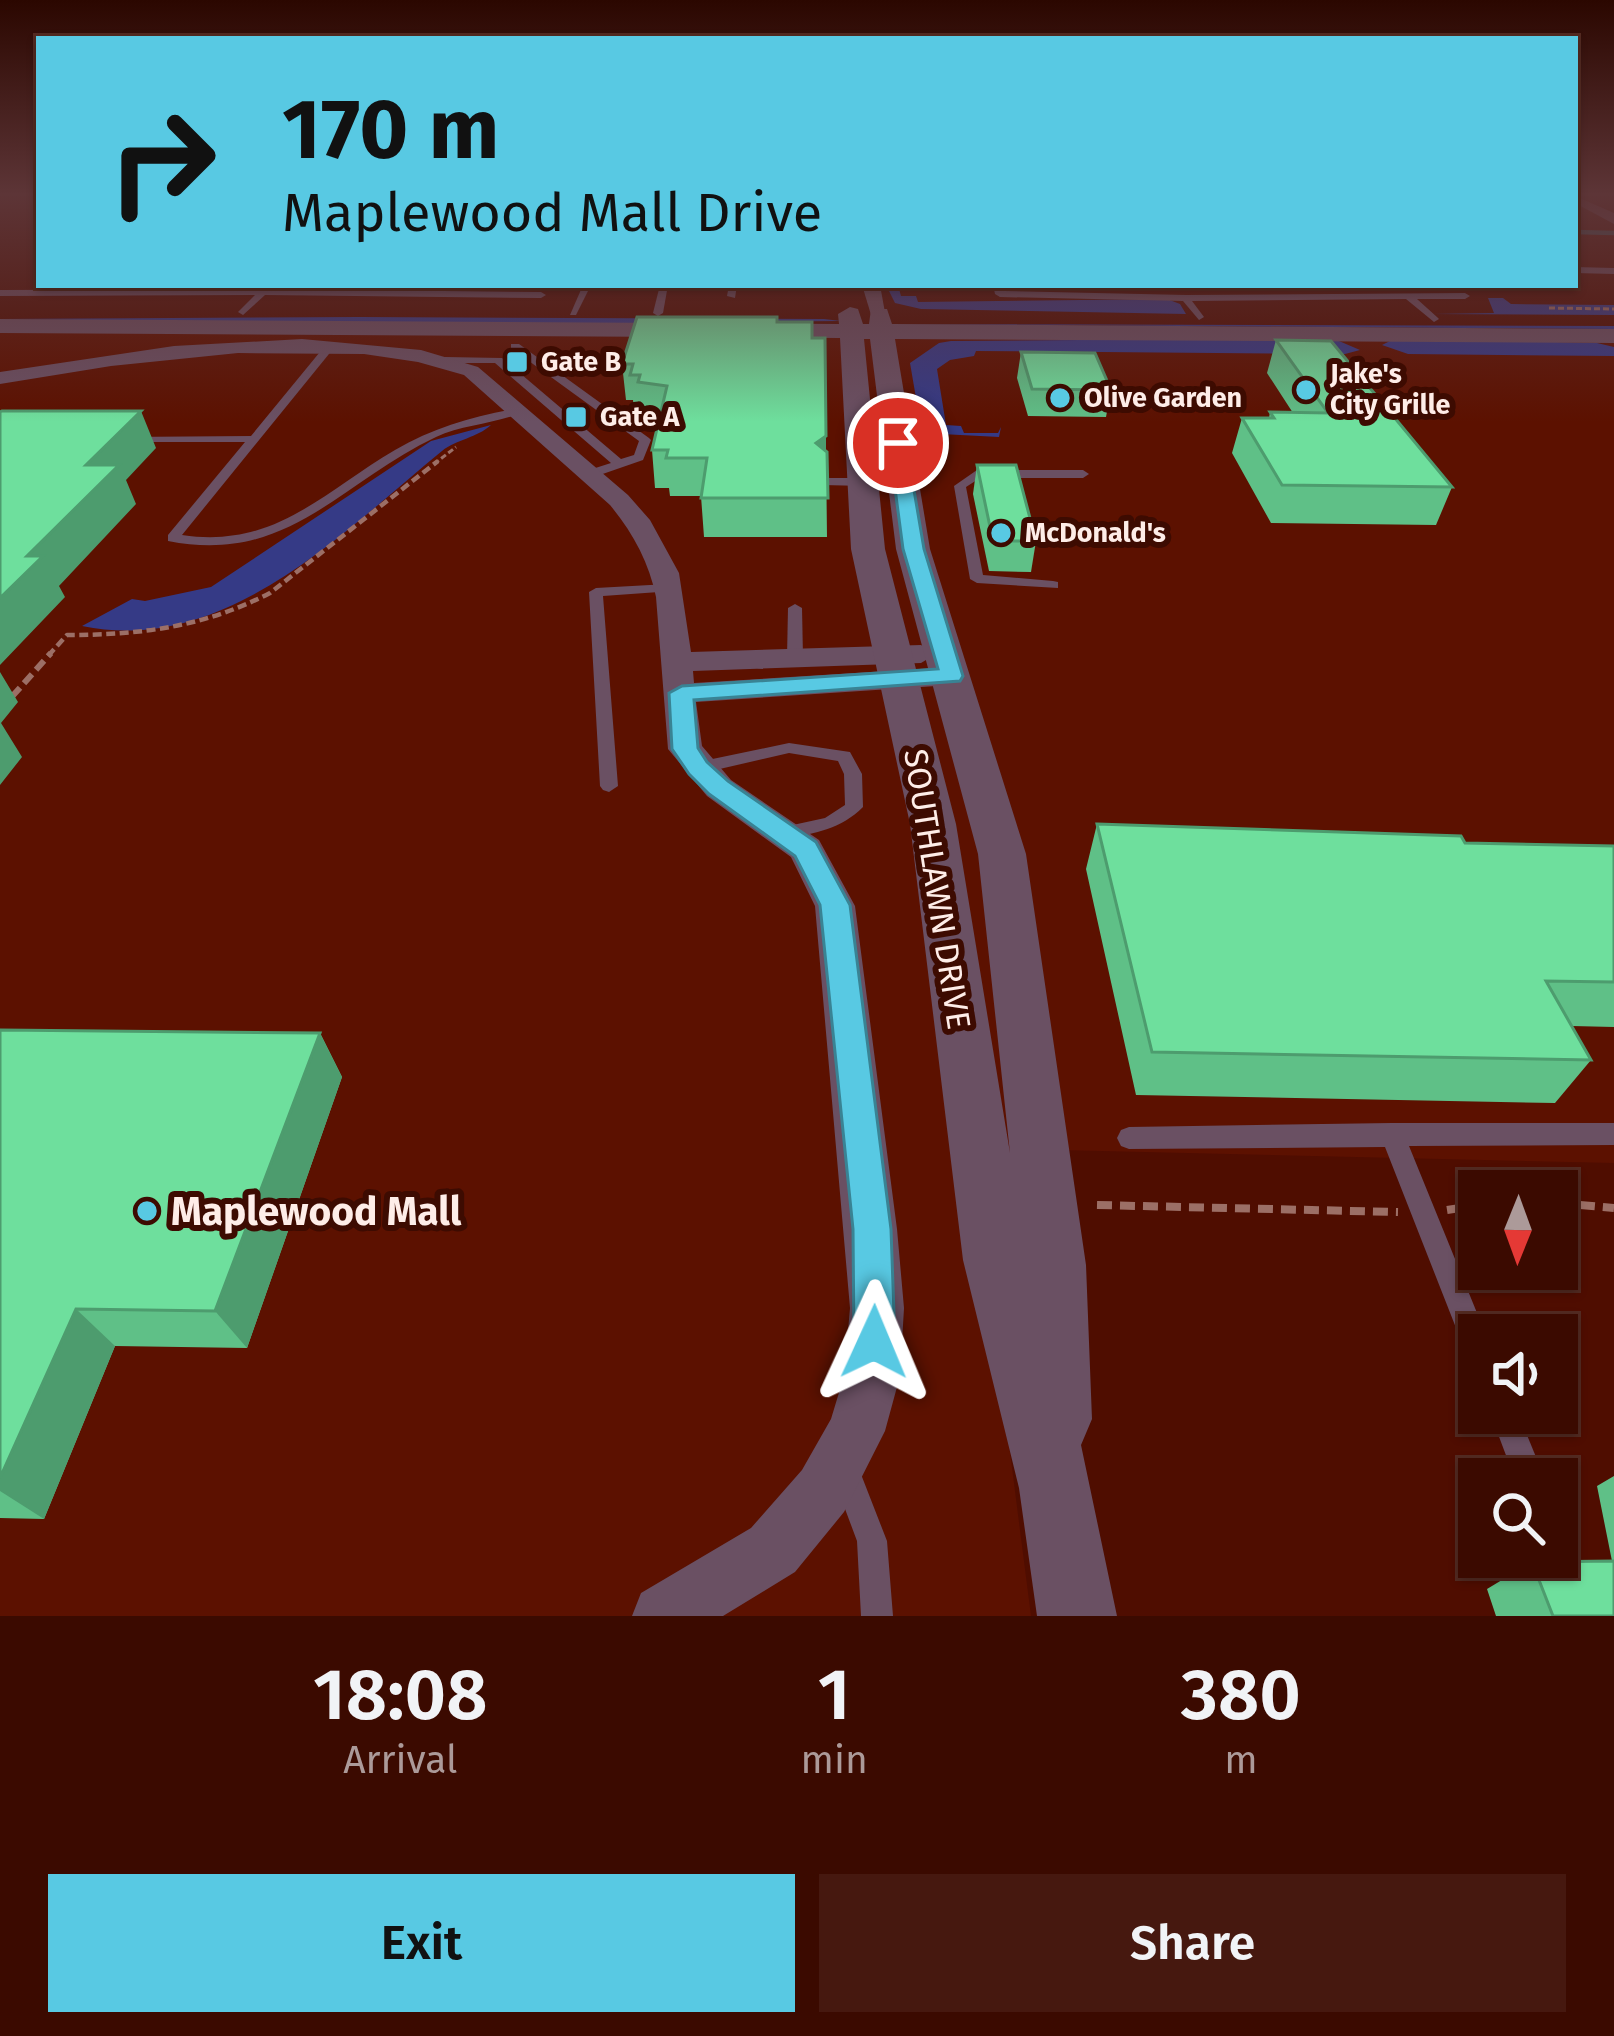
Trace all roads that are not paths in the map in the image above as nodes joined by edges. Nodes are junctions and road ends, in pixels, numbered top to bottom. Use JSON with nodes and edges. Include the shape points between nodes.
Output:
{"nodes":[{"id":1,"x":50,"y":288,"type":"edge"},
{"id":2,"x":431,"y":288,"type":"edge"},
{"id":3,"x":586,"y":288,"type":"edge"},
{"id":4,"x":663,"y":288,"type":"edge"},
{"id":5,"x":854,"y":288,"type":"edge"},
{"id":6,"x":872,"y":288,"type":"edge"},
{"id":7,"x":998,"y":288,"type":"edge"},
{"id":8,"x":1241,"y":288,"type":"edge"},
{"id":9,"x":340,"y":289,"type":"edge"},
{"id":10,"x":1086,"y":290,"type":"edge"},
{"id":11,"x":263,"y":292,"type":"junction"},
{"id":12,"x":42,"y":293,"type":"junction"},
{"id":13,"x":541,"y":295,"type":"dead end"},
{"id":14,"x":1248,"y":296,"type":"junction"},
{"id":15,"x":1408,"y":296,"type":"junction"},
{"id":16,"x":1465,"y":296,"type":"dead end"},
{"id":17,"x":2,"y":300,"type":"edge"},
{"id":18,"x":419,"y":304,"type":"junction"},
{"id":19,"x":1193,"y":307,"type":"junction"},
{"id":20,"x":243,"y":312,"type":"junction"},
{"id":21,"x":573,"y":313,"type":"junction"},
{"id":22,"x":658,"y":314,"type":"junction"},
{"id":23,"x":1433,"y":319,"type":"junction"},
{"id":24,"x":1614,"y":320,"type":"edge"},
{"id":25,"x":850,"y":321,"type":"junction"},
{"id":26,"x":880,"y":322,"type":"junction"},
{"id":27,"x":0,"y":326,"type":"edge"},
{"id":28,"x":85,"y":327,"type":"junction"},
{"id":29,"x":756,"y":329,"type":"junction"},
{"id":30,"x":1147,"y":332,"type":"junction"},
{"id":31,"x":0,"y":336,"type":"edge"},
{"id":32,"x":1614,"y":336,"type":"edge"},
{"id":33,"x":518,"y":337,"type":"junction"},
{"id":34,"x":328,"y":349,"type":"junction"},
{"id":35,"x":445,"y":360,"type":"junction"},
{"id":36,"x":498,"y":360,"type":"junction"},
{"id":37,"x":854,"y":361,"type":"junction"},
{"id":38,"x":0,"y":378,"type":"edge"},
{"id":39,"x":892,"y":405,"type":"junction"},
{"id":40,"x":524,"y":416,"type":"junction"},
{"id":41,"x":116,"y":439,"type":"edge"},
{"id":42,"x":255,"y":439,"type":"junction"},
{"id":43,"x":619,"y":464,"type":"junction"},
{"id":44,"x":590,"y":474,"type":"junction"},
{"id":45,"x":1083,"y":474,"type":"dead end"},
{"id":46,"x":826,"y":482,"type":"edge"},
{"id":47,"x":865,"y":482,"type":"junction"},
{"id":48,"x":1053,"y":585,"type":"dead end"},
{"id":49,"x":668,"y":588,"type":"junction"},
{"id":50,"x":795,"y":608,"type":"dead end"},
{"id":51,"x":795,"y":657,"type":"junction"},
{"id":52,"x":921,"y":665,"type":"junction"},
{"id":53,"x":680,"y":678,"type":"junction"},
{"id":54,"x":698,"y":768,"type":"junction"},
{"id":55,"x":609,"y":786,"type":"dead end"},
{"id":56,"x":786,"y":833,"type":"junction"},
{"id":57,"x":1391,"y":1134,"type":"junction"},
{"id":58,"x":1614,"y":1134,"type":"edge"},
{"id":59,"x":1129,"y":1138,"type":"dead end"},
{"id":60,"x":1465,"y":1314,"type":"edge"},
{"id":61,"x":841,"y":1458,"type":"junction"},
{"id":62,"x":664,"y":1616,"type":"edge"},
{"id":63,"x":877,"y":1616,"type":"edge"},
{"id":64,"x":1077,"y":1616,"type":"edge"}],
"edges":[{"from":1,"to":12,"type":"lane"},
{"from":2,"to":18,"type":"lane"},
{"from":3,"to":21,"type":"lane"},
{"from":4,"to":22,"type":"lane"},
{"from":5,"to":25,"type":"street","name":"SOUTHLAWN DRIVE"},
{"from":6,"to":26,"type":"street","name":"SOUTHLAWN DRIVE"},
{"from":7,"to":10,"type":"lane"},
{"from":8,"to":14,"type":"lane"},
{"from":9,"to":11,"type":"lane"},
{"from":9,"to":18,"type":"lane"},
{"from":10,"to":19,"type":"lane"},
{"from":11,"to":12,"type":"lane"},
{"from":11,"to":20,"type":"lane"},
{"from":12,"to":17,"type":"lane"},
{"from":13,"to":18,"type":"lane"},
{"from":14,"to":15,"type":"lane"},
{"from":14,"to":19,"type":"lane"},
{"from":15,"to":16,"type":"lane"},
{"from":15,"to":23,"type":"lane"},
{"from":17,"to":20,"type":"street"},
{"from":18,"to":20,"type":"street"},
{"from":18,"to":21,"type":"street"},
{"from":19,"to":23,"type":"street"},
{"from":19,"to":26,"type":"street"},
{"from":21,"to":22,"type":"street"},
{"from":22,"to":25,"type":"street"},
{"from":23,"to":24,"type":"street"},
{"from":25,"to":26,"type":"street"},
{"from":25,"to":29,"type":"street"},
{"from":25,"to":37,"type":"street","name":"SOUTHLAWN DRIVE"},
{"from":26,"to":30,"type":"street"},
{"from":26,"to":39,"type":"street","name":"SOUTHLAWN DRIVE"},
{"from":27,"to":28,"type":"street"},
{"from":28,"to":31,"type":"street"},
{"from":28,"to":33,"type":"street"},
{"from":29,"to":33,"type":"street"},
{"from":29,"to":37,"type":"street","via":[[823,340]]},
{"from":30,"to":32,"type":"street"},
{"from":30,"to":39,"type":"street","via":[[908,347]]},
{"from":33,"to":36,"type":"lane"},
{"from":33,"to":43,"type":"lane","via":[[645,440],[639,457]]},
{"from":34,"to":35,"type":"street"},
{"from":34,"to":38,"type":"street","via":[[146,354]]},
{"from":34,"to":42,"type":"lane"},
{"from":35,"to":36,"type":"lane"},
{"from":35,"to":40,"type":"street","via":[[471,371]]},
{"from":36,"to":43,"type":"lane"},
{"from":37,"to":47,"type":"street","name":"SOUTHLAWN DRIVE"},
{"from":39,"to":52,"type":"street","name":"SOUTHLAWN DRIVE"},
{"from":40,"to":42,"type":"lane","via":[[428,436],[261,540],[198,545],[173,538]]},
{"from":40,"to":44,"type":"street"},
{"from":41,"to":42,"type":"lane"},
{"from":43,"to":44,"type":"lane"},
{"from":44,"to":49,"type":"street","via":[[641,526]]},
{"from":45,"to":48,"type":"lane","via":[[977,474],[960,486],[977,579]]},
{"from":46,"to":47,"type":"lane"},
{"from":47,"to":52,"type":"street","name":"SOUTHLAWN DRIVE","via":[[868,549]]},
{"from":49,"to":53,"type":"street"},
{"from":49,"to":55,"type":"lane","via":[[596,592]]},
{"from":50,"to":51,"type":"lane"},
{"from":51,"to":52,"type":"street"},
{"from":51,"to":53,"type":"street"},
{"from":52,"to":53,"type":"street"},
{"from":52,"to":64,"type":"street","name":"SOUTHLAWN DRIVE","via":[[933,824],[995,1260],[1057,1488]]},
{"from":53,"to":54,"type":"street","via":[[685,749]]},
{"from":54,"to":56,"type":"street"},
{"from":54,"to":56,"type":"lane","via":[[788,748],[844,756],[854,807],[830,824]]},
{"from":56,"to":61,"type":"street","via":[[806,849],[835,905],[872,1229],[872,1376]]},
{"from":57,"to":58,"type":"lane"},
{"from":57,"to":59,"type":"lane"},
{"from":57,"to":60,"type":"lane"},
{"from":61,"to":62,"type":"street","via":[[773,1550]]},
{"from":61,"to":63,"type":"lane","via":[[872,1540]]}]}
